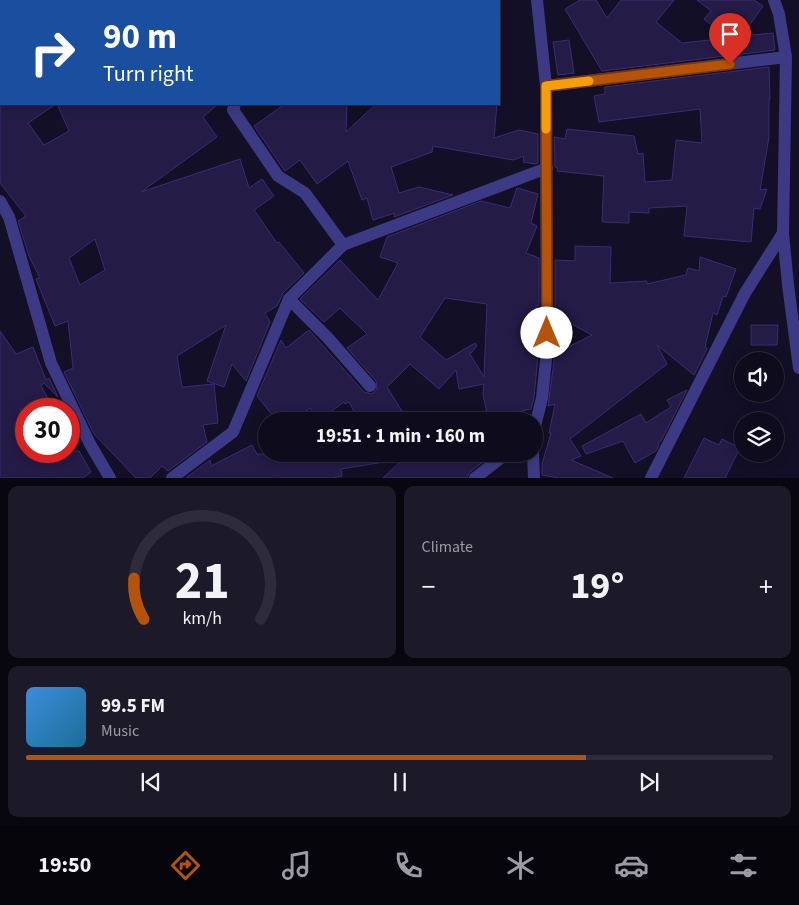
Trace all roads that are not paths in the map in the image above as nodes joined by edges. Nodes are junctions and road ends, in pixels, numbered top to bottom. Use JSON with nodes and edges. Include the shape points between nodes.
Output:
{"nodes":[{"id":1,"x":537,"y":0,"type":"edge"},
{"id":2,"x":774,"y":0,"type":"edge"},
{"id":3,"x":786,"y":57,"type":"junction"},
{"id":4,"x":546,"y":86,"type":"junction"},
{"id":5,"x":235,"y":105,"type":"edge"},
{"id":6,"x":547,"y":168,"type":"junction"},
{"id":7,"x":0,"y":202,"type":"edge"},
{"id":8,"x":783,"y":233,"type":"junction"},
{"id":9,"x":343,"y":245,"type":"junction"},
{"id":10,"x":290,"y":299,"type":"junction"},
{"id":11,"x":799,"y":368,"type":"edge"},
{"id":12,"x":370,"y":386,"type":"dead end"},
{"id":13,"x":538,"y":412,"type":"edge"},
{"id":14,"x":496,"y":462,"type":"edge"},
{"id":15,"x":533,"y":462,"type":"edge"},
{"id":16,"x":110,"y":478,"type":"edge"},
{"id":17,"x":172,"y":478,"type":"edge"},
{"id":18,"x":475,"y":478,"type":"edge"},
{"id":19,"x":534,"y":478,"type":"edge"},
{"id":20,"x":651,"y":478,"type":"edge"}],
"edges":[{"from":1,"to":4,"type":"street"},
{"from":2,"to":3,"type":"street"},
{"from":3,"to":4,"type":"street"},
{"from":3,"to":8,"type":"street"},
{"from":4,"to":6,"type":"street"},
{"from":5,"to":9,"type":"street","via":[[233,110],[278,176],[305,194]]},
{"from":6,"to":9,"type":"street"},
{"from":6,"to":13,"type":"street","via":[[547,352]]},
{"from":7,"to":16,"type":"street","via":[[9,218],[51,363]]},
{"from":8,"to":11,"type":"street"},
{"from":8,"to":20,"type":"street","via":[[745,293]]},
{"from":9,"to":10,"type":"street"},
{"from":10,"to":12,"type":"street"},
{"from":10,"to":17,"type":"street","via":[[234,432]]},
{"from":14,"to":18,"type":"street"},
{"from":15,"to":19,"type":"street"}]}
